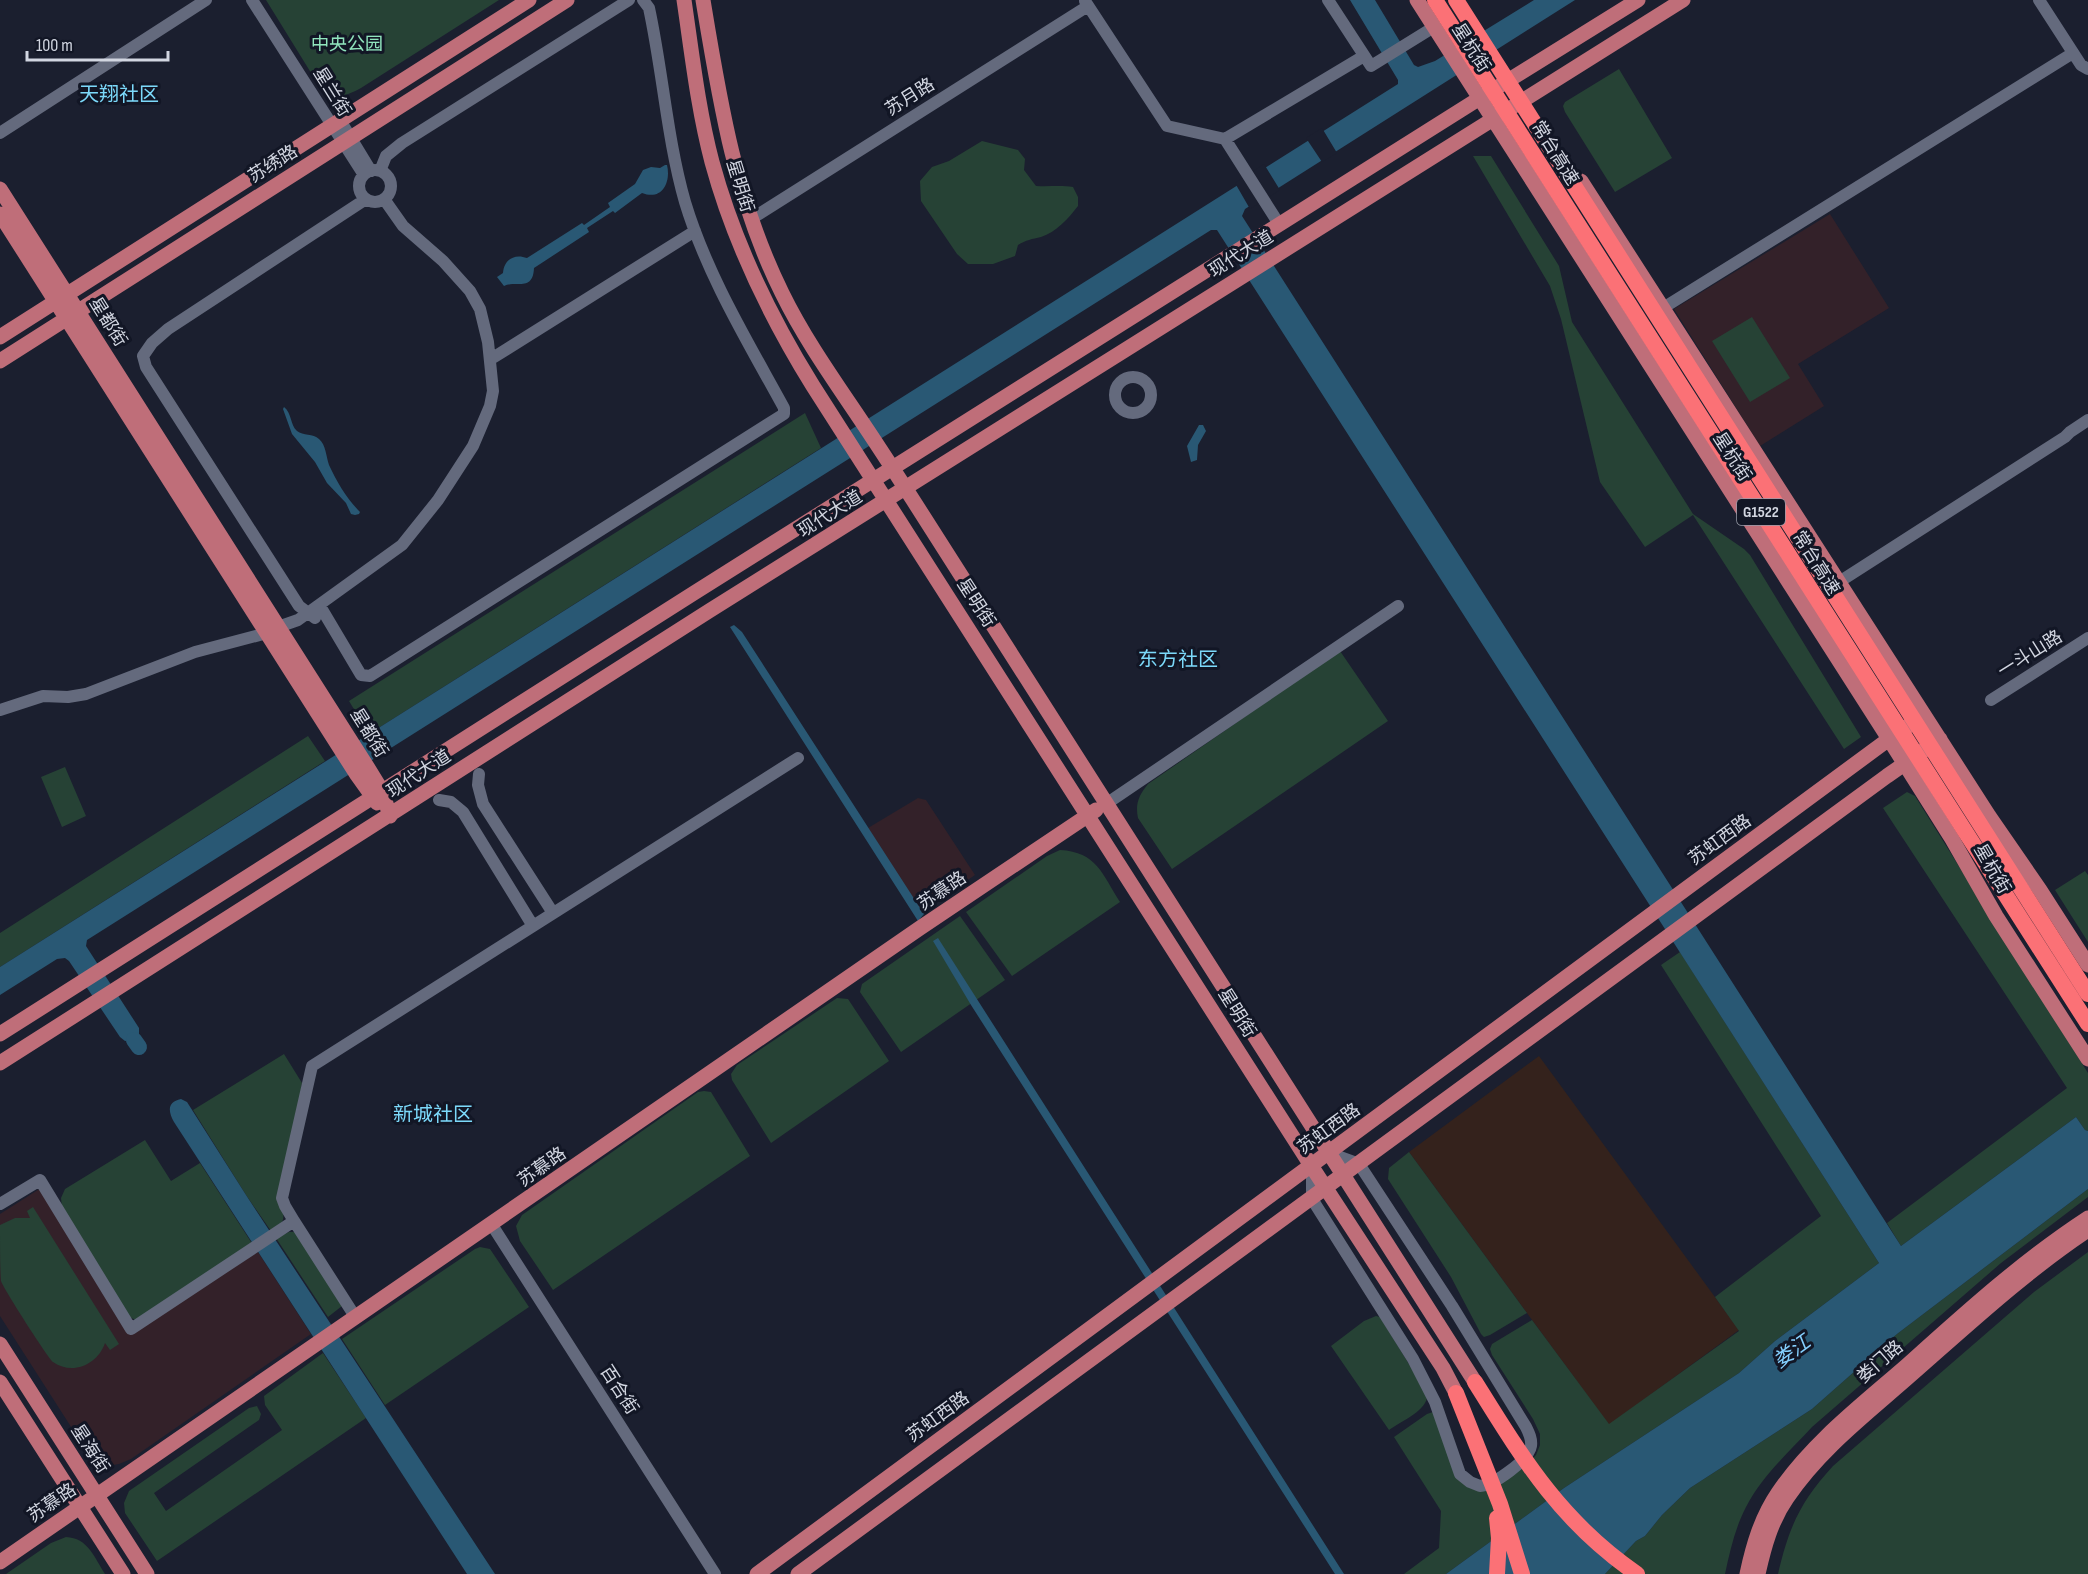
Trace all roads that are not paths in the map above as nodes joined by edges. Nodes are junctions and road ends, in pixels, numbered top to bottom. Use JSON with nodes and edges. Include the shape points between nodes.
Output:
{"nodes":[{"id":1,"x":206,"y":0,"type":"edge"},
{"id":2,"x":252,"y":0,"type":"edge"},
{"id":3,"x":529,"y":0,"type":"edge"},
{"id":4,"x":567,"y":0,"type":"edge"},
{"id":5,"x":629,"y":0,"type":"edge"},
{"id":6,"x":643,"y":0,"type":"edge"},
{"id":7,"x":684,"y":0,"type":"edge"},
{"id":8,"x":703,"y":0,"type":"edge"},
{"id":9,"x":1328,"y":0,"type":"edge"},
{"id":10,"x":1417,"y":0,"type":"edge"},
{"id":11,"x":1435,"y":0,"type":"edge"},
{"id":12,"x":1456,"y":0,"type":"edge"},
{"id":13,"x":1465,"y":0,"type":"edge"},
{"id":14,"x":1638,"y":0,"type":"edge"},
{"id":15,"x":1683,"y":0,"type":"edge"},
{"id":16,"x":2039,"y":0,"type":"edge"},
{"id":17,"x":1087,"y":3,"type":"edge"},
{"id":18,"x":1434,"y":27,"type":"junction"},
{"id":19,"x":2073,"y":53,"type":"junction"},
{"id":20,"x":1364,"y":56,"type":"junction"},
{"id":21,"x":2088,"y":69,"type":"edge"},
{"id":22,"x":1514,"y":76,"type":"junction"},
{"id":23,"x":1480,"y":98,"type":"junction"},
{"id":24,"x":1527,"y":98,"type":"junction"},
{"id":25,"x":1493,"y":119,"type":"junction"},
{"id":26,"x":336,"y":123,"type":"junction"},
{"id":27,"x":0,"y":133,"type":"edge"},
{"id":28,"x":1226,"y":140,"type":"junction"},
{"id":29,"x":347,"y":141,"type":"junction"},
{"id":30,"x":372,"y":172,"type":"junction"},
{"id":31,"x":0,"y":189,"type":"edge"},
{"id":32,"x":366,"y":199,"type":"junction"},
{"id":33,"x":384,"y":199,"type":"junction"},
{"id":34,"x":0,"y":214,"type":"edge"},
{"id":35,"x":751,"y":219,"type":"junction"},
{"id":36,"x":1279,"y":224,"type":"junction"},
{"id":37,"x":695,"y":231,"type":"junction"},
{"id":38,"x":61,"y":297,"type":"junction"},
{"id":39,"x":1662,"y":308,"type":"junction"},
{"id":40,"x":73,"y":315,"type":"junction"},
{"id":41,"x":0,"y":337,"type":"edge"},
{"id":42,"x":491,"y":359,"type":"junction"},
{"id":43,"x":0,"y":361,"type":"edge"},
{"id":44,"x":1132,"y":363,"type":"dead end"},
{"id":45,"x":1137,"y":377,"type":"junction"},
{"id":46,"x":1106,"y":380,"type":"dead end"},
{"id":47,"x":1116,"y":392,"type":"junction"},
{"id":48,"x":2088,"y":420,"type":"edge"},
{"id":49,"x":892,"y":468,"type":"junction"},
{"id":50,"x":874,"y":480,"type":"junction"},
{"id":51,"x":906,"y":490,"type":"junction"},
{"id":52,"x":887,"y":501,"type":"junction"},
{"id":53,"x":1839,"y":582,"type":"junction"},
{"id":54,"x":320,"y":606,"type":"junction"},
{"id":55,"x":1398,"y":606,"type":"dead end"},
{"id":56,"x":308,"y":614,"type":"junction"},
{"id":57,"x":327,"y":618,"type":"junction"},
{"id":58,"x":272,"y":630,"type":"junction"},
{"id":59,"x":2088,"y":638,"type":"edge"},
{"id":60,"x":1991,"y":700,"type":"dead end"},
{"id":61,"x":0,"y":710,"type":"edge"},
{"id":62,"x":1924,"y":716,"type":"junction"},
{"id":63,"x":1889,"y":739,"type":"junction"},
{"id":64,"x":1940,"y":740,"type":"junction"},
{"id":65,"x":798,"y":758,"type":"dead end"},
{"id":66,"x":1904,"y":763,"type":"junction"},
{"id":67,"x":479,"y":774,"type":"dead end"},
{"id":68,"x":377,"y":794,"type":"junction"},
{"id":69,"x":439,"y":800,"type":"dead end"},
{"id":70,"x":1106,"y":804,"type":"junction"},
{"id":71,"x":1088,"y":815,"type":"junction"},
{"id":72,"x":390,"y":816,"type":"junction"},
{"id":73,"x":553,"y":914,"type":"junction"},
{"id":74,"x":533,"y":926,"type":"junction"},
{"id":75,"x":2088,"y":965,"type":"edge"},
{"id":76,"x":2088,"y":994,"type":"edge"},
{"id":77,"x":2088,"y":1024,"type":"edge"},
{"id":78,"x":0,"y":1034,"type":"edge"},
{"id":79,"x":2088,"y":1059,"type":"edge"},
{"id":80,"x":0,"y":1063,"type":"edge"},
{"id":81,"x":1329,"y":1154,"type":"junction"},
{"id":82,"x":1359,"y":1164,"type":"junction"},
{"id":83,"x":1311,"y":1167,"type":"junction"},
{"id":84,"x":1343,"y":1175,"type":"junction"},
{"id":85,"x":1326,"y":1188,"type":"junction"},
{"id":86,"x":1312,"y":1198,"type":"junction"},
{"id":87,"x":0,"y":1204,"type":"edge"},
{"id":88,"x":2088,"y":1218,"type":"edge"},
{"id":89,"x":294,"y":1221,"type":"junction"},
{"id":90,"x":492,"y":1225,"type":"junction"},
{"id":91,"x":2088,"y":1230,"type":"edge"},
{"id":92,"x":356,"y":1318,"type":"junction"},
{"id":93,"x":0,"y":1344,"type":"edge"},
{"id":94,"x":0,"y":1382,"type":"edge"},
{"id":95,"x":1475,"y":1382,"type":"joint"},
{"id":96,"x":1456,"y":1393,"type":"joint"},
{"id":97,"x":1484,"y":1461,"type":"junction"},
{"id":98,"x":97,"y":1496,"type":"junction"},
{"id":99,"x":80,"y":1507,"type":"junction"},
{"id":100,"x":0,"y":1562,"type":"edge"},
{"id":101,"x":123,"y":1574,"type":"edge"},
{"id":102,"x":147,"y":1574,"type":"edge"},
{"id":103,"x":715,"y":1574,"type":"edge"},
{"id":104,"x":757,"y":1574,"type":"edge"},
{"id":105,"x":798,"y":1574,"type":"edge"},
{"id":106,"x":1497,"y":1574,"type":"edge"},
{"id":107,"x":1522,"y":1574,"type":"edge"},
{"id":108,"x":1637,"y":1574,"type":"edge"},
{"id":109,"x":1747,"y":1574,"type":"edge"},
{"id":110,"x":1758,"y":1574,"type":"edge"}],
"edges":[{"from":1,"to":27,"type":"street"},
{"from":2,"to":26,"type":"street","name":"星兰街"},
{"from":3,"to":26,"type":"main road","name":"苏绣路"},
{"from":4,"to":29,"type":"main road","name":"苏绣路"},
{"from":5,"to":30,"type":"street","via":[[402,143]]},
{"from":6,"to":37,"type":"street","via":[[650,13],[675,163]]},
{"from":7,"to":50,"type":"main road","name":"星明街","via":[[705,132],[732,226],[777,327]]},
{"from":8,"to":35,"type":"main road","name":"星明街","via":[[724,126]]},
{"from":9,"to":20,"type":"street"},
{"from":10,"to":18,"type":"main road","name":"星杭街"},
{"from":11,"to":77,"type":"highway","name":"常台高速","number":"G1522"},
{"from":12,"to":76,"type":"highway","name":"常台高速","number":"G1522"},
{"from":13,"to":22,"type":"main road","name":"星杭街"},
{"from":14,"to":22,"type":"main road","name":"现代大道"},
{"from":15,"to":24,"type":"main road","name":"现代大道"},
{"from":16,"to":19,"type":"street"},
{"from":17,"to":28,"type":"street","via":[[1167,126]]},
{"from":17,"to":35,"type":"street","name":"苏月路"},
{"from":18,"to":20,"type":"street","via":[[1371,66]]},
{"from":18,"to":23,"type":"main road","name":"星杭街"},
{"from":19,"to":21,"type":"street"},
{"from":19,"to":39,"type":"street"},
{"from":20,"to":28,"type":"street"},
{"from":22,"to":23,"type":"main road","name":"现代大道"},
{"from":22,"to":24,"type":"main road","name":"星杭街"},
{"from":23,"to":25,"type":"main road","name":"星杭街"},
{"from":23,"to":36,"type":"main road","name":"现代大道"},
{"from":24,"to":25,"type":"main road","name":"现代大道"},
{"from":24,"to":39,"type":"main road","name":"星杭街"},
{"from":25,"to":51,"type":"main road","name":"现代大道"},
{"from":25,"to":63,"type":"main road","name":"星杭街"},
{"from":26,"to":29,"type":"street","name":"星兰街"},
{"from":26,"to":38,"type":"main road","name":"苏绣路"},
{"from":28,"to":36,"type":"street"},
{"from":29,"to":30,"type":"street","name":"星兰街"},
{"from":29,"to":40,"type":"main road","name":"苏绣路"},
{"from":30,"to":32,"type":"street","via":[[360,181]]},
{"from":30,"to":33,"type":"street","via":[[387,176],[391,184]]},
{"from":31,"to":38,"type":"main road","name":"星都街"},
{"from":32,"to":33,"type":"street"},
{"from":32,"to":56,"type":"street","via":[[175,324],[158,336],[143,356],[270,563]]},
{"from":33,"to":42,"type":"street","via":[[403,226],[470,291],[482,315]]},
{"from":34,"to":38,"type":"main road","name":"星都街"},
{"from":35,"to":49,"type":"main road","name":"星明街","via":[[788,304]]},
{"from":36,"to":49,"type":"main road","name":"现代大道"},
{"from":37,"to":42,"type":"street"},
{"from":37,"to":57,"type":"street","via":[[784,414],[370,676],[361,675]]},
{"from":38,"to":40,"type":"main road","name":"星都街"},
{"from":38,"to":41,"type":"main road","name":"苏绣路"},
{"from":39,"to":53,"type":"main road","name":"星杭街"},
{"from":40,"to":43,"type":"main road","name":"苏绣路"},
{"from":40,"to":58,"type":"main road","name":"星都街"},
{"from":42,"to":54,"type":"street","via":[[490,406],[455,476],[402,544]]},
{"from":44,"to":45,"type":"street"},
{"from":45,"to":47,"type":"street","via":[[1121,382]]},
{"from":45,"to":47,"type":"street","via":[[1147,383],[1151,394],[1144,410],[1126,411],[1117,403]]},
{"from":46,"to":47,"type":"street"},
{"from":48,"to":53,"type":"street"},
{"from":49,"to":50,"type":"main road","name":"现代大道"},
{"from":49,"to":51,"type":"main road","name":"星明街"},
{"from":50,"to":52,"type":"main road","name":"星明街"},
{"from":50,"to":68,"type":"main road","name":"现代大道"},
{"from":51,"to":52,"type":"main road","name":"现代大道"},
{"from":51,"to":70,"type":"main road","name":"星明街"},
{"from":52,"to":71,"type":"main road","name":"星明街"},
{"from":52,"to":72,"type":"main road","name":"现代大道"},
{"from":53,"to":62,"type":"main road","name":"星杭街"},
{"from":54,"to":56,"type":"street"},
{"from":54,"to":57,"type":"street"},
{"from":55,"to":70,"type":"street"},
{"from":56,"to":57,"type":"street"},
{"from":56,"to":58,"type":"street"},
{"from":58,"to":61,"type":"street","via":[[195,651],[86,694],[43,696]]},
{"from":58,"to":68,"type":"main road","name":"星都街"},
{"from":59,"to":60,"type":"street","name":"一斗山路"},
{"from":62,"to":63,"type":"main road","name":"苏虹西路"},
{"from":62,"to":64,"type":"main road","name":"星杭街"},
{"from":63,"to":66,"type":"main road","name":"星杭街"},
{"from":63,"to":81,"type":"main road","name":"苏虹西路"},
{"from":64,"to":66,"type":"main road"},
{"from":64,"to":75,"type":"main road","name":"星杭街"},
{"from":65,"to":73,"type":"street"},
{"from":66,"to":79,"type":"main road","name":"星杭街","via":[[1999,922]]},
{"from":66,"to":82,"type":"main road"},
{"from":67,"to":73,"type":"street","via":[[483,804]]},
{"from":68,"to":72,"type":"main road","name":"星都街"},
{"from":68,"to":78,"type":"main road","name":"现代大道"},
{"from":69,"to":74,"type":"street","via":[[451,802],[463,812]]},
{"from":70,"to":71,"type":"main road","name":"苏慕路"},
{"from":70,"to":81,"type":"main road","name":"星明街"},
{"from":71,"to":83,"type":"main road","name":"星明街"},
{"from":71,"to":90,"type":"main road","name":"苏慕路"},
{"from":72,"to":80,"type":"main road","name":"现代大道"},
{"from":73,"to":74,"type":"street"},
{"from":74,"to":89,"type":"street","via":[[312,1066],[282,1193]]},
{"from":81,"to":82,"type":"street"},
{"from":81,"to":83,"type":"main road","name":"苏虹西路"},
{"from":81,"to":84,"type":"main road","name":"星明街"},
{"from":82,"to":84,"type":"main road"},
{"from":82,"to":86,"type":"street","via":[[1529,1433],[1528,1454],[1497,1480],[1480,1486],[1460,1474],[1435,1402],[1413,1359]]},
{"from":83,"to":85,"type":"main road","name":"星明街"},
{"from":83,"to":86,"type":"street"},
{"from":83,"to":104,"type":"main road","name":"苏虹西路"},
{"from":84,"to":85,"type":"main road"},
{"from":84,"to":95,"type":"main road","name":"星明街"},
{"from":85,"to":86,"type":"main road"},
{"from":85,"to":96,"type":"main road","name":"星明街"},
{"from":86,"to":105,"type":"main road"},
{"from":87,"to":89,"type":"street","via":[[40,1180],[131,1329]]},
{"from":88,"to":109,"type":"main road","name":"娄门路","via":[[2004,1280],[1819,1443],[1767,1510]]},
{"from":89,"to":92,"type":"street"},
{"from":90,"to":92,"type":"main road","name":"苏慕路"},
{"from":90,"to":103,"type":"street","name":"百合街"},
{"from":91,"to":110,"type":"main road","name":"娄门路","via":[[2002,1295],[1826,1450],[1781,1507],[1768,1535]]},
{"from":92,"to":98,"type":"main road","name":"苏慕路"},
{"from":93,"to":98,"type":"main road","name":"星海街"},
{"from":94,"to":99,"type":"main road"},
{"from":95,"to":108,"type":"highway","via":[[1547,1491],[1597,1544]]},
{"from":96,"to":97,"type":"highway"},
{"from":97,"to":106,"type":"highway","via":[[1498,1524]]},
{"from":97,"to":107,"type":"highway"},
{"from":98,"to":99,"type":"main road","name":"苏慕路"},
{"from":98,"to":102,"type":"main road","name":"星海街"},
{"from":99,"to":100,"type":"main road","name":"苏慕路"},
{"from":99,"to":101,"type":"main road"}]}
